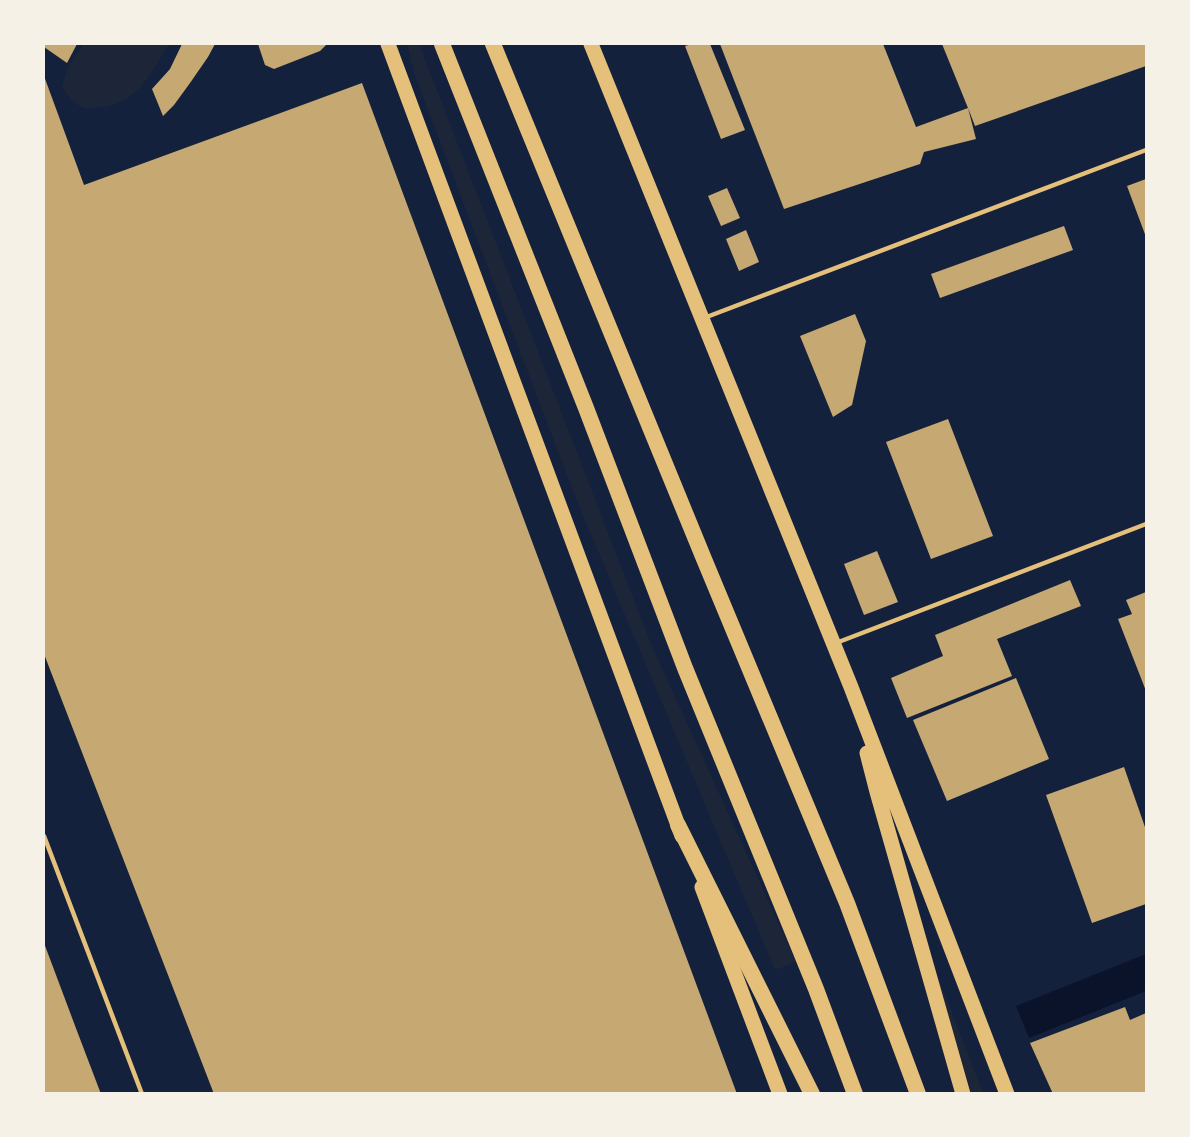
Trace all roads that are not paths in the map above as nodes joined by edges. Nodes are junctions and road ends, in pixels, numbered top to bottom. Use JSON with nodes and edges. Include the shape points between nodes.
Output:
{"nodes":[{"id":1,"x":387,"y":44,"type":"edge"},
{"id":2,"x":442,"y":44,"type":"edge"},
{"id":3,"x":493,"y":44,"type":"edge"},
{"id":4,"x":580,"y":44,"type":"edge"},
{"id":5,"x":591,"y":44,"type":"edge"},
{"id":6,"x":599,"y":44,"type":"edge"},
{"id":7,"x":618,"y":111,"type":"junction"},
{"id":8,"x":1146,"y":150,"type":"edge"},
{"id":9,"x":702,"y":319,"type":"junction"},
{"id":10,"x":1146,"y":525,"type":"edge"},
{"id":11,"x":833,"y":644,"type":"junction"},
{"id":12,"x":851,"y":687,"type":"junction"},
{"id":13,"x":678,"y":825,"type":"junction"},
{"id":14,"x":44,"y":836,"type":"edge"},
{"id":15,"x":142,"y":1094,"type":"edge"},
{"id":16,"x":780,"y":1094,"type":"edge"},
{"id":17,"x":812,"y":1094,"type":"edge"},
{"id":18,"x":855,"y":1094,"type":"edge"},
{"id":19,"x":918,"y":1094,"type":"edge"},
{"id":20,"x":963,"y":1094,"type":"edge"},
{"id":21,"x":1007,"y":1094,"type":"edge"}],
"edges":[{"from":1,"to":13,"type":"main road"},
{"from":2,"to":18,"type":"highway"},
{"from":3,"to":19,"type":"highway","via":[[847,903]]},
{"from":4,"to":7,"type":"main road"},
{"from":5,"to":7,"type":"main road"},
{"from":6,"to":7,"type":"main road"},
{"from":7,"to":9,"type":"main road"},
{"from":8,"to":9,"type":"lane"},
{"from":9,"to":11,"type":"main road"},
{"from":10,"to":11,"type":"lane"},
{"from":11,"to":12,"type":"main road"},
{"from":12,"to":20,"type":"main road"},
{"from":12,"to":21,"type":"main road"},
{"from":13,"to":16,"type":"main road"},
{"from":13,"to":17,"type":"highway"},
{"from":14,"to":15,"type":"lane"}]}
